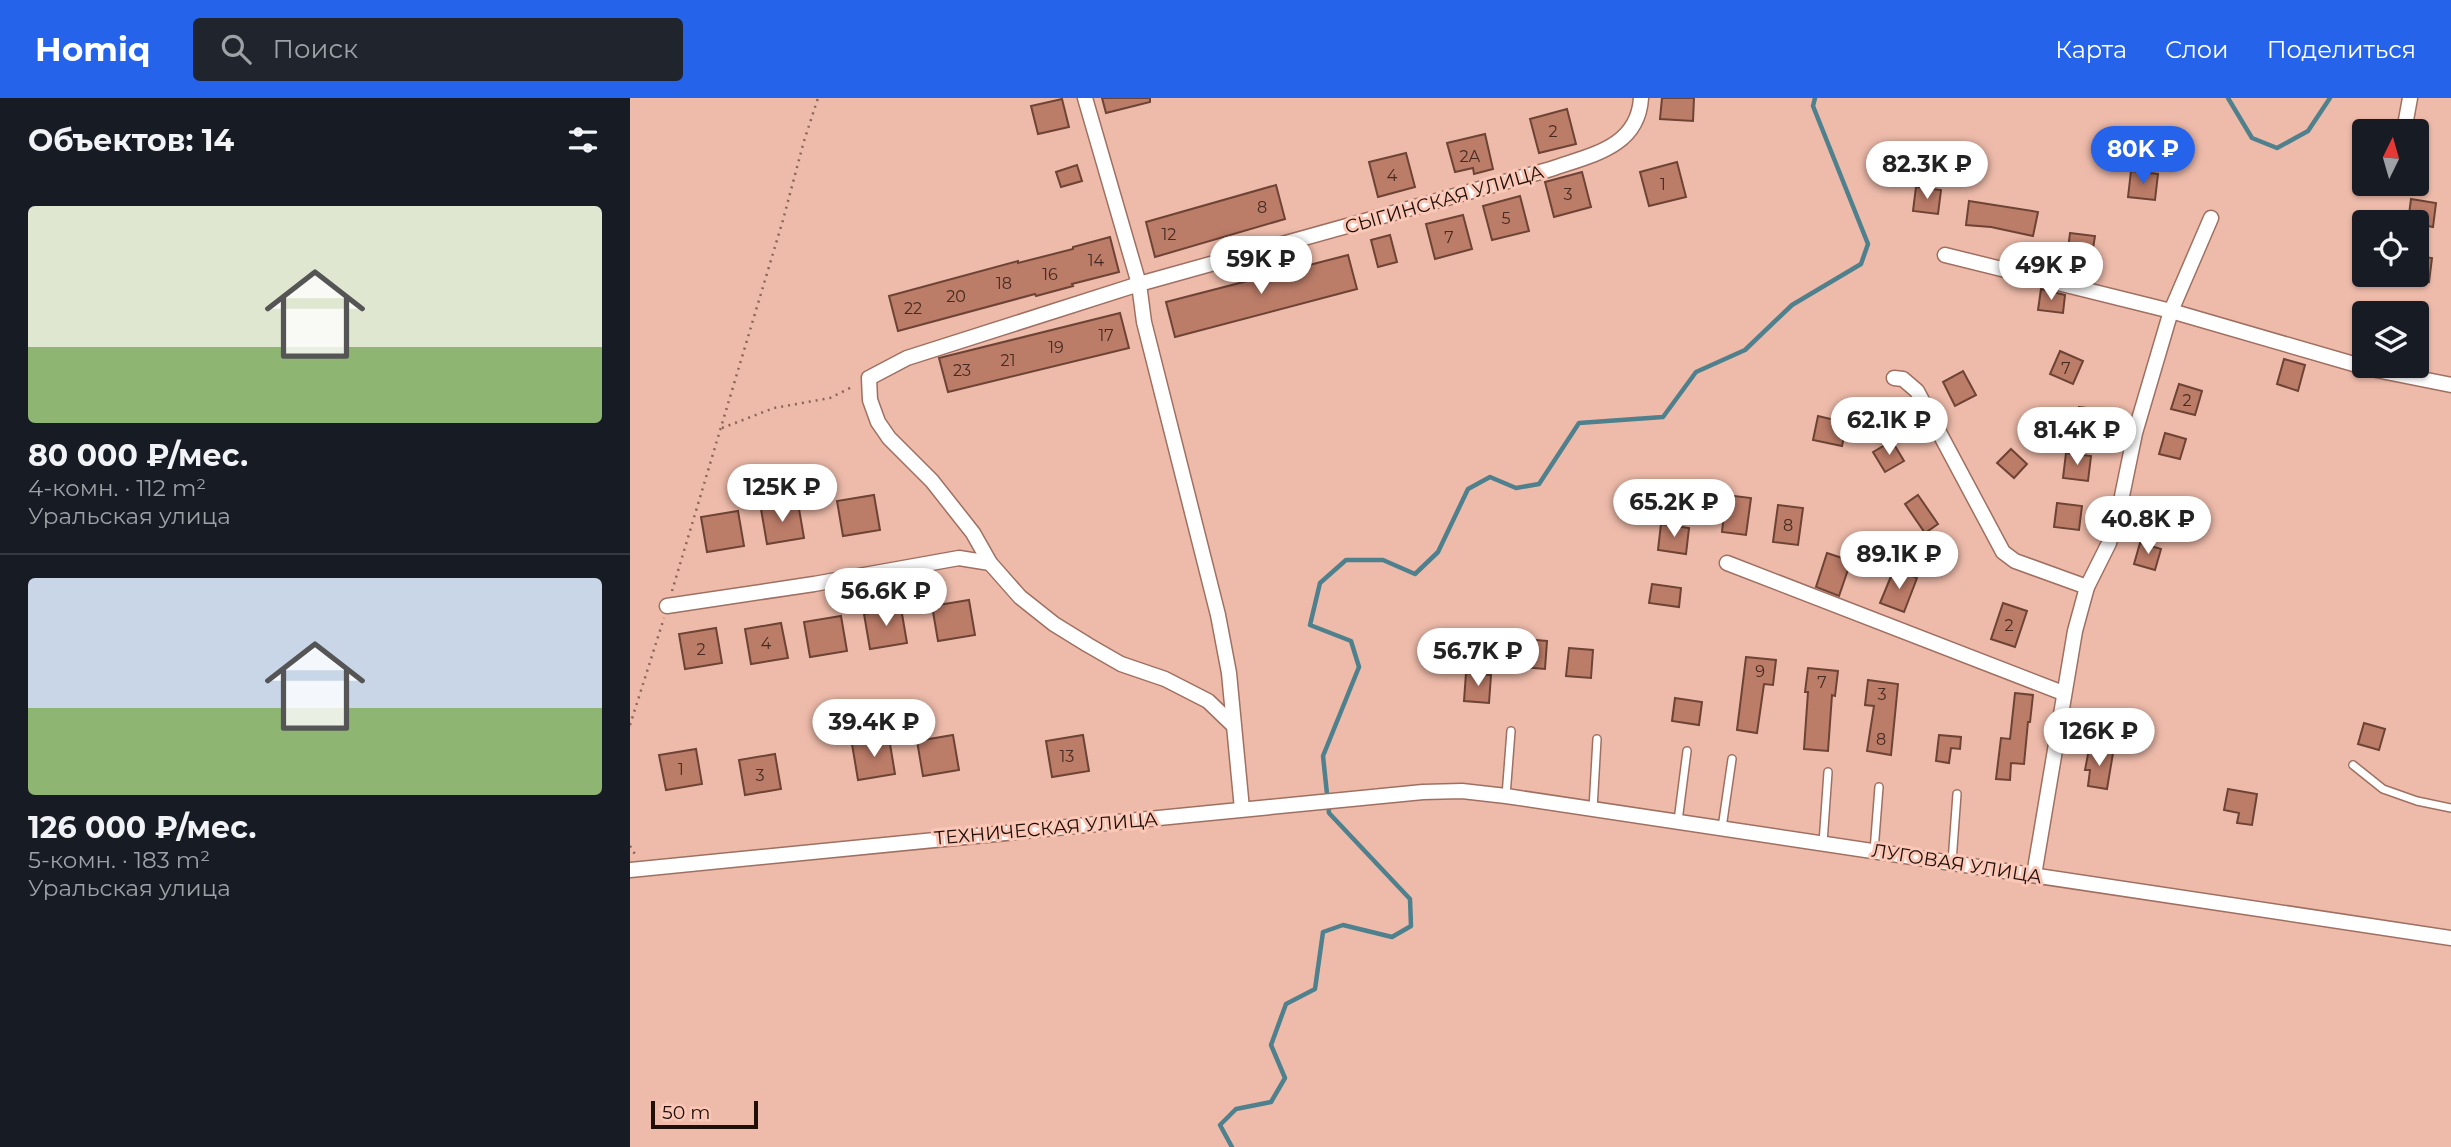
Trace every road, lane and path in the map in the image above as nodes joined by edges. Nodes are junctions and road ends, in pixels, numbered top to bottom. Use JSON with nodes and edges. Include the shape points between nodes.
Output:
{"nodes":[{"id":1,"x":818,"y":98,"type":"edge"},
{"id":2,"x":1085,"y":98,"type":"edge"},
{"id":3,"x":2410,"y":98,"type":"edge"},
{"id":4,"x":1641,"y":103,"type":"edge"},
{"id":5,"x":2406,"y":119,"type":"edge"},
{"id":6,"x":2211,"y":218,"type":"dead end"},
{"id":7,"x":1945,"y":254,"type":"dead end"},
{"id":8,"x":1139,"y":284,"type":"junction"},
{"id":9,"x":2171,"y":311,"type":"junction"},
{"id":10,"x":869,"y":378,"type":"junction"},
{"id":11,"x":1894,"y":378,"type":"dead end"},
{"id":12,"x":2451,"y":385,"type":"edge"},
{"id":13,"x":722,"y":428,"type":"junction"},
{"id":14,"x":990,"y":563,"type":"junction"},
{"id":15,"x":1727,"y":563,"type":"dead end"},
{"id":16,"x":2087,"y":587,"type":"junction"},
{"id":17,"x":667,"y":606,"type":"junction"},
{"id":18,"x":2063,"y":693,"type":"junction"},
{"id":19,"x":1233,"y":724,"type":"junction"},
{"id":20,"x":630,"y":725,"type":"edge"},
{"id":21,"x":1511,"y":731,"type":"dead end"},
{"id":22,"x":1597,"y":739,"type":"dead end"},
{"id":23,"x":1688,"y":751,"type":"dead end"},
{"id":24,"x":1732,"y":759,"type":"dead end"},
{"id":25,"x":2353,"y":765,"type":"dead end"},
{"id":26,"x":1828,"y":772,"type":"dead end"},
{"id":27,"x":1879,"y":787,"type":"dead end"},
{"id":28,"x":1462,"y":791,"type":"joint"},
{"id":29,"x":1957,"y":794,"type":"dead end"},
{"id":30,"x":1506,"y":796,"type":"junction"},
{"id":31,"x":2451,"y":808,"type":"edge"},
{"id":32,"x":1242,"y":809,"type":"junction"},
{"id":33,"x":1593,"y":809,"type":"junction"},
{"id":34,"x":1678,"y":821,"type":"junction"},
{"id":35,"x":1722,"y":828,"type":"junction"},
{"id":36,"x":1822,"y":843,"type":"junction"},
{"id":37,"x":1874,"y":851,"type":"junction"},
{"id":38,"x":1952,"y":863,"type":"junction"},
{"id":39,"x":630,"y":870,"type":"edge"},
{"id":40,"x":2034,"y":875,"type":"junction"},
{"id":41,"x":2451,"y":938,"type":"edge"}],
"edges":[{"from":1,"to":13,"type":"path"},
{"from":2,"to":8,"type":"street"},
{"from":3,"to":5,"type":"street"},
{"from":4,"to":8,"type":"street","name":"СЫГИНСКАЯ УЛИЦА","via":[[1633,127],[1619,143],[1597,153]]},
{"from":6,"to":9,"type":"street"},
{"from":7,"to":9,"type":"street"},
{"from":8,"to":10,"type":"street","name":"СЫГИНСКАЯ УЛИЦА","via":[[907,358]]},
{"from":8,"to":19,"type":"street","via":[[1144,322],[1219,615]]},
{"from":9,"to":12,"type":"street","via":[[2371,369]]},
{"from":9,"to":16,"type":"street","via":[[2109,543]]},
{"from":10,"to":13,"type":"path","via":[[830,398],[774,408]]},
{"from":10,"to":14,"type":"street","via":[[878,422],[948,501]]},
{"from":11,"to":16,"type":"street","via":[[1903,379],[1917,391],[2003,552],[2015,561]]},
{"from":13,"to":17,"type":"path"},
{"from":14,"to":17,"type":"street","via":[[959,558]]},
{"from":14,"to":19,"type":"street","via":[[1020,597],[1054,624],[1121,664],[1208,701]]},
{"from":15,"to":18,"type":"street"},
{"from":16,"to":18,"type":"street"},
{"from":17,"to":20,"type":"path"},
{"from":18,"to":40,"type":"street"},
{"from":19,"to":32,"type":"street"},
{"from":21,"to":30,"type":"lane"},
{"from":22,"to":33,"type":"lane"},
{"from":23,"to":34,"type":"lane"},
{"from":24,"to":35,"type":"lane"},
{"from":25,"to":31,"type":"lane","via":[[2384,789]]},
{"from":26,"to":36,"type":"lane"},
{"from":27,"to":37,"type":"lane"},
{"from":28,"to":30,"type":"street","name":"ЛУГОВАЯ УЛИЦА"},
{"from":28,"to":32,"type":"street","name":"ТЕХНИЧЕСКАЯ УЛИЦА"},
{"from":29,"to":38,"type":"lane"},
{"from":30,"to":33,"type":"street","name":"ЛУГОВАЯ УЛИЦА"},
{"from":32,"to":39,"type":"street","name":"ТЕХНИЧЕСКАЯ УЛИЦА"},
{"from":33,"to":34,"type":"street","name":"ЛУГОВАЯ УЛИЦА"},
{"from":34,"to":35,"type":"street","name":"ЛУГОВАЯ УЛИЦА"},
{"from":35,"to":36,"type":"street","name":"ЛУГОВАЯ УЛИЦА"},
{"from":36,"to":37,"type":"street","name":"ЛУГОВАЯ УЛИЦА"},
{"from":37,"to":38,"type":"street","name":"ЛУГОВАЯ УЛИЦА"},
{"from":38,"to":40,"type":"street","name":"ЛУГОВАЯ УЛИЦА"},
{"from":40,"to":41,"type":"street","name":"ЛУГОВАЯ УЛИЦА"}]}
